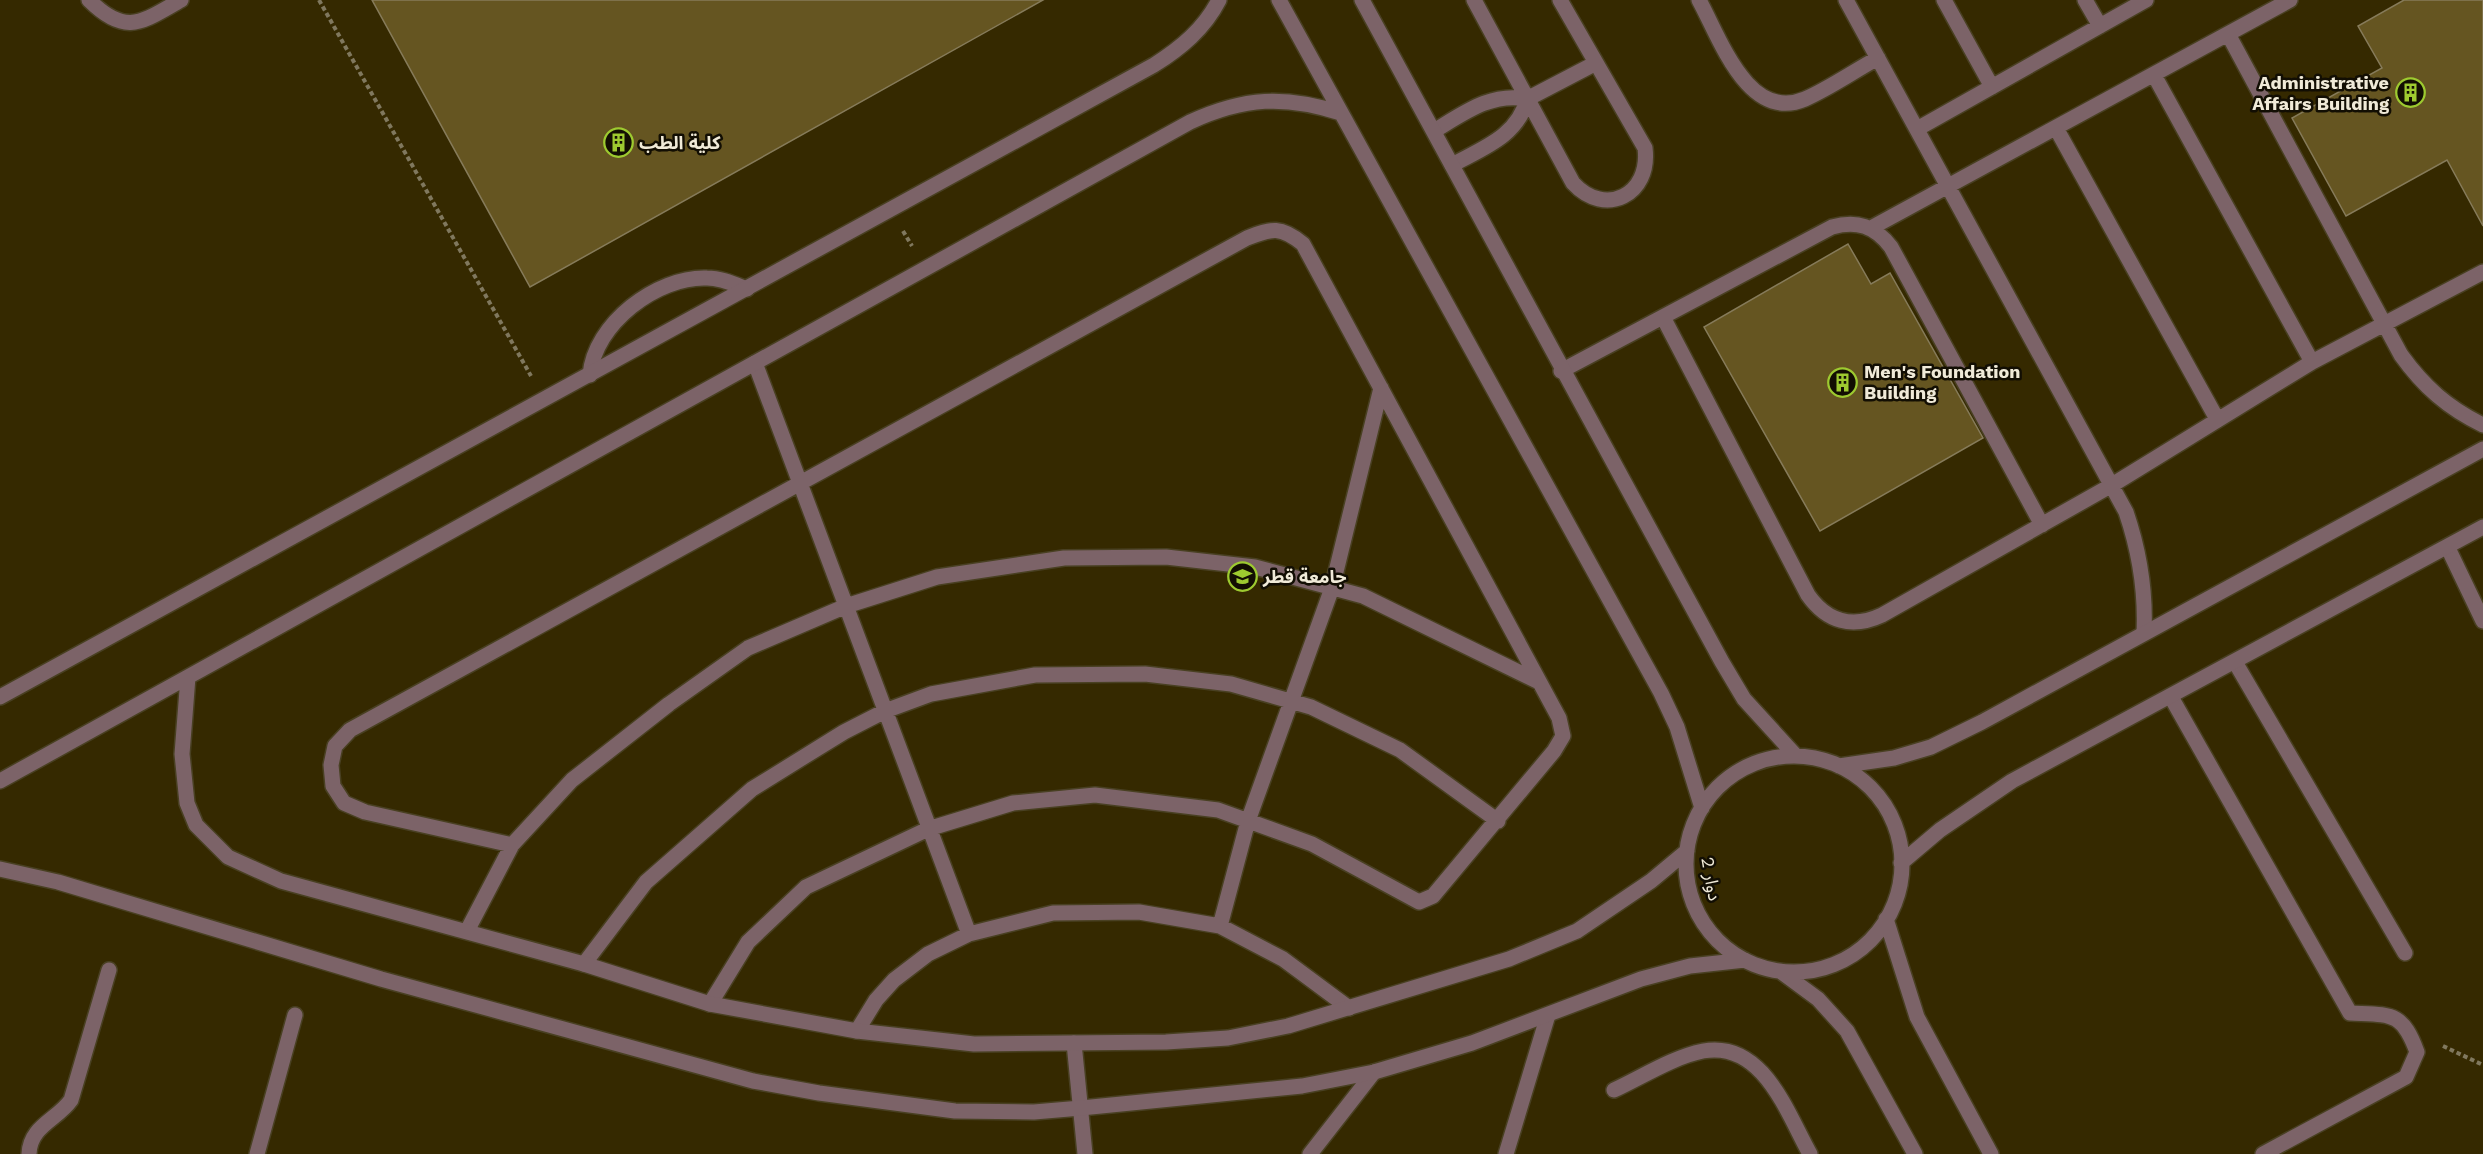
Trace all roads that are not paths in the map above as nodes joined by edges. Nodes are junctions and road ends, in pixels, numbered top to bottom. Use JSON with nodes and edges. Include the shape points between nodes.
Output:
{"nodes":[{"id":1,"x":89,"y":0,"type":"edge"},
{"id":2,"x":182,"y":0,"type":"edge"},
{"id":3,"x":1219,"y":0,"type":"edge"},
{"id":4,"x":1279,"y":0,"type":"edge"},
{"id":5,"x":1362,"y":0,"type":"edge"},
{"id":6,"x":1474,"y":0,"type":"edge"},
{"id":7,"x":1560,"y":0,"type":"edge"},
{"id":8,"x":1699,"y":0,"type":"edge"},
{"id":9,"x":1846,"y":0,"type":"edge"},
{"id":10,"x":1944,"y":0,"type":"edge"},
{"id":11,"x":2085,"y":0,"type":"edge"},
{"id":12,"x":2146,"y":0,"type":"edge"},
{"id":13,"x":2290,"y":0,"type":"edge"},
{"id":14,"x":2100,"y":26,"type":"junction"},
{"id":15,"x":2228,"y":34,"type":"junction"},
{"id":16,"x":1878,"y":58,"type":"junction"},
{"id":17,"x":1596,"y":63,"type":"junction"},
{"id":18,"x":2154,"y":75,"type":"junction"},
{"id":19,"x":1992,"y":87,"type":"junction"},
{"id":20,"x":1527,"y":99,"type":"junction"},
{"id":21,"x":1341,"y":113,"type":"junction"},
{"id":22,"x":2056,"y":128,"type":"junction"},
{"id":23,"x":1917,"y":129,"type":"junction"},
{"id":24,"x":1434,"y":130,"type":"junction"},
{"id":25,"x":1452,"y":165,"type":"junction"},
{"id":26,"x":1949,"y":188,"type":"junction"},
{"id":27,"x":1871,"y":228,"type":"junction"},
{"id":28,"x":2483,"y":272,"type":"edge"},
{"id":29,"x":747,"y":289,"type":"junction"},
{"id":30,"x":1664,"y":318,"type":"junction"},
{"id":31,"x":2384,"y":324,"type":"junction"},
{"id":32,"x":2312,"y":362,"type":"junction"},
{"id":33,"x":755,"y":363,"type":"junction"},
{"id":34,"x":1561,"y":371,"type":"junction"},
{"id":35,"x":590,"y":375,"type":"junction"},
{"id":36,"x":1381,"y":388,"type":"junction"},
{"id":37,"x":2217,"y":419,"type":"junction"},
{"id":38,"x":2483,"y":425,"type":"edge"},
{"id":39,"x":2483,"y":449,"type":"edge"},
{"id":40,"x":800,"y":482,"type":"junction"},
{"id":41,"x":2112,"y":485,"type":"junction"},
{"id":42,"x":2042,"y":525,"type":"junction"},
{"id":43,"x":2483,"y":527,"type":"edge"},
{"id":44,"x":2448,"y":548,"type":"junction"},
{"id":45,"x":1332,"y":588,"type":"junction"},
{"id":46,"x":846,"y":606,"type":"junction"},
{"id":47,"x":2483,"y":621,"type":"edge"},
{"id":48,"x":2144,"y":633,"type":"junction"},
{"id":49,"x":2235,"y":662,"type":"junction"},
{"id":50,"x":188,"y":677,"type":"junction"},
{"id":51,"x":1539,"y":682,"type":"junction"},
{"id":52,"x":0,"y":697,"type":"edge"},
{"id":53,"x":2171,"y":697,"type":"junction"},
{"id":54,"x":1289,"y":700,"type":"junction"},
{"id":55,"x":885,"y":711,"type":"junction"},
{"id":56,"x":1796,"y":756,"type":"junction"},
{"id":57,"x":1839,"y":765,"type":"junction"},
{"id":58,"x":0,"y":781,"type":"edge"},
{"id":59,"x":1702,"y":808,"type":"junction"},
{"id":60,"x":1248,"y":821,"type":"junction"},
{"id":61,"x":1498,"y":821,"type":"junction"},
{"id":62,"x":928,"y":829,"type":"junction"},
{"id":63,"x":512,"y":845,"type":"junction"},
{"id":64,"x":1687,"y":851,"type":"junction"},
{"id":65,"x":1901,"y":863,"type":"junction"},
{"id":66,"x":0,"y":869,"type":"edge"},
{"id":67,"x":1886,"y":920,"type":"junction"},
{"id":68,"x":1220,"y":926,"type":"junction"},
{"id":69,"x":467,"y":931,"type":"junction"},
{"id":70,"x":969,"y":934,"type":"junction"},
{"id":71,"x":2405,"y":952,"type":"dead end"},
{"id":72,"x":1745,"y":960,"type":"junction"},
{"id":73,"x":584,"y":964,"type":"junction"},
{"id":74,"x":109,"y":970,"type":"dead end"},
{"id":75,"x":1780,"y":971,"type":"junction"},
{"id":76,"x":710,"y":1004,"type":"junction"},
{"id":77,"x":1349,"y":1008,"type":"junction"},
{"id":78,"x":296,"y":1015,"type":"dead end"},
{"id":79,"x":1548,"y":1015,"type":"junction"},
{"id":80,"x":857,"y":1031,"type":"junction"},
{"id":81,"x":1074,"y":1043,"type":"junction"},
{"id":82,"x":1374,"y":1072,"type":"junction"},
{"id":83,"x":1614,"y":1090,"type":"dead end"},
{"id":84,"x":1081,"y":1108,"type":"junction"},
{"id":85,"x":29,"y":1154,"type":"edge"},
{"id":86,"x":257,"y":1154,"type":"edge"},
{"id":87,"x":1084,"y":1154,"type":"edge"},
{"id":88,"x":1310,"y":1154,"type":"edge"},
{"id":89,"x":1506,"y":1154,"type":"edge"},
{"id":90,"x":1810,"y":1154,"type":"edge"},
{"id":91,"x":1915,"y":1154,"type":"edge"},
{"id":92,"x":1991,"y":1154,"type":"edge"},
{"id":93,"x":2263,"y":1154,"type":"edge"}],
"edges":[{"from":1,"to":2,"type":"street","via":[[105,16],[121,22],[142,22]]},
{"from":3,"to":29,"type":"street","via":[[1197,31],[1154,65]]},
{"from":4,"to":21,"type":"street"},
{"from":5,"to":24,"type":"street"},
{"from":6,"to":20,"type":"street"},
{"from":7,"to":17,"type":"street"},
{"from":8,"to":16,"type":"street","via":[[1743,81],[1764,99],[1778,103],[1805,99]]},
{"from":9,"to":16,"type":"street"},
{"from":10,"to":19,"type":"street"},
{"from":11,"to":14,"type":"street"},
{"from":12,"to":14,"type":"street"},
{"from":13,"to":15,"type":"street"},
{"from":14,"to":19,"type":"street"},
{"from":15,"to":18,"type":"street"},
{"from":15,"to":31,"type":"street"},
{"from":16,"to":23,"type":"street"},
{"from":17,"to":20,"type":"street"},
{"from":17,"to":20,"type":"street","via":[[1645,148],[1647,162],[1643,175],[1625,196],[1603,200],[1581,191]]},
{"from":18,"to":22,"type":"street"},
{"from":18,"to":32,"type":"street"},
{"from":19,"to":23,"type":"street"},
{"from":20,"to":24,"type":"street","via":[[1490,99]]},
{"from":20,"to":25,"type":"street","via":[[1517,124],[1508,134]]},
{"from":21,"to":33,"type":"street","via":[[1291,101],[1265,100],[1214,111]]},
{"from":21,"to":59,"type":"street","via":[[1661,693],[1677,727]]},
{"from":22,"to":26,"type":"street"},
{"from":22,"to":37,"type":"street"},
{"from":23,"to":26,"type":"street"},
{"from":24,"to":25,"type":"street"},
{"from":25,"to":34,"type":"street"},
{"from":26,"to":27,"type":"street"},
{"from":26,"to":41,"type":"street"},
{"from":27,"to":30,"type":"street","via":[[1845,223],[1832,227]]},
{"from":27,"to":42,"type":"street","via":[[1891,247]]},
{"from":28,"to":31,"type":"street"},
{"from":29,"to":35,"type":"street"},
{"from":29,"to":35,"type":"street","via":[[705,278],[669,285],[613,322],[596,348]]},
{"from":30,"to":34,"type":"street"},
{"from":30,"to":42,"type":"street","via":[[1808,595],[1828,616],[1855,624],[1869,621]]},
{"from":31,"to":32,"type":"street"},
{"from":31,"to":38,"type":"street","via":[[2417,378],[2445,403]]},
{"from":32,"to":37,"type":"street"},
{"from":33,"to":40,"type":"street"},
{"from":33,"to":50,"type":"street"},
{"from":34,"to":56,"type":"street","via":[[1744,699]]},
{"from":35,"to":52,"type":"street"},
{"from":36,"to":40,"type":"street","via":[[1303,244],[1288,232],[1268,229]]},
{"from":36,"to":45,"type":"street"},
{"from":36,"to":51,"type":"street"},
{"from":37,"to":41,"type":"street"},
{"from":39,"to":48,"type":"street"},
{"from":40,"to":46,"type":"street"},
{"from":40,"to":63,"type":"street","via":[[350,730],[335,746],[331,765],[333,786],[344,803],[365,812]]},
{"from":41,"to":42,"type":"street"},
{"from":41,"to":48,"type":"street","via":[[2136,541],[2145,602]]},
{"from":43,"to":44,"type":"street"},
{"from":44,"to":47,"type":"street"},
{"from":44,"to":49,"type":"street","via":[[2383,579]]},
{"from":45,"to":46,"type":"street","via":[[1256,567],[1166,557],[1064,558],[937,577]]},
{"from":45,"to":51,"type":"street","via":[[1363,596]]},
{"from":45,"to":54,"type":"street"},
{"from":46,"to":55,"type":"street"},
{"from":46,"to":63,"type":"street","via":[[748,648],[669,704],[572,780]]},
{"from":48,"to":57,"type":"street","via":[[1931,747],[1894,758]]},
{"from":49,"to":53,"type":"street"},
{"from":49,"to":71,"type":"street"},
{"from":50,"to":58,"type":"street"},
{"from":50,"to":69,"type":"street","via":[[182,754],[187,803],[196,825],[228,857],[281,881]]},
{"from":51,"to":61,"type":"street","via":[[1559,718],[1563,736]]},
{"from":53,"to":65,"type":"street","via":[[2012,781],[1940,830]]},
{"from":53,"to":93,"type":"street","via":[[2350,1013],[2397,1018],[2409,1030],[2417,1052],[2406,1077]]},
{"from":54,"to":55,"type":"street","via":[[1231,684],[1145,674],[1035,675],[931,694]]},
{"from":54,"to":60,"type":"street"},
{"from":54,"to":61,"type":"street","via":[[1400,750]]},
{"from":55,"to":62,"type":"street"},
{"from":55,"to":73,"type":"street","via":[[752,789],[646,882]]},
{"from":56,"to":57,"type":"street","name":"دوار 2"},
{"from":56,"to":59,"type":"street","name":"دوار 2","via":[[1777,757],[1741,770],[1713,793]]},
{"from":57,"to":65,"type":"street","name":"دوار 2","via":[[1867,785],[1888,813],[1900,845]]},
{"from":59,"to":64,"type":"street","name":"دوار 2"},
{"from":60,"to":61,"type":"street","via":[[1312,844],[1419,902],[1433,896]]},
{"from":60,"to":62,"type":"street","via":[[1218,810],[1095,795],[1013,803]]},
{"from":60,"to":68,"type":"street"},
{"from":62,"to":70,"type":"street"},
{"from":62,"to":76,"type":"street","via":[[806,887],[748,942]]},
{"from":63,"to":69,"type":"street"},
{"from":64,"to":72,"type":"street","name":"دوار 2","via":[[1687,873],[1698,915],[1726,949]]},
{"from":64,"to":77,"type":"street","via":[[1651,881],[1577,931],[1509,959]]},
{"from":65,"to":67,"type":"street","name":"دوار 2","via":[[1894,902]]},
{"from":66,"to":84,"type":"street","via":[[58,882],[381,979],[753,1081],[955,1111]]},
{"from":67,"to":75,"type":"street","name":"دوار 2","via":[[1849,957],[1816,970]]},
{"from":67,"to":92,"type":"street","via":[[1917,1017]]},
{"from":68,"to":70,"type":"street","via":[[1139,912],[1053,913]]},
{"from":68,"to":77,"type":"street","via":[[1283,959]]},
{"from":69,"to":73,"type":"street"},
{"from":70,"to":80,"type":"street","via":[[928,954],[894,980]]},
{"from":72,"to":75,"type":"street","name":"دوار 2"},
{"from":72,"to":79,"type":"street","via":[[1690,966],[1641,979]]},
{"from":73,"to":76,"type":"street"},
{"from":74,"to":85,"type":"street","via":[[71,1100],[37,1130]]},
{"from":75,"to":91,"type":"street","via":[[1818,999],[1847,1031]]},
{"from":76,"to":80,"type":"street"},
{"from":77,"to":81,"type":"street","via":[[1228,1038]]},
{"from":78,"to":86,"type":"street"},
{"from":79,"to":82,"type":"street"},
{"from":79,"to":89,"type":"street"},
{"from":80,"to":81,"type":"street","via":[[974,1044]]},
{"from":81,"to":84,"type":"street"},
{"from":82,"to":84,"type":"street","via":[[1302,1086]]},
{"from":82,"to":88,"type":"street"},
{"from":83,"to":90,"type":"street","via":[[1688,1055],[1719,1050],[1734,1053],[1760,1069],[1770,1081]]},
{"from":84,"to":87,"type":"street"}]}
